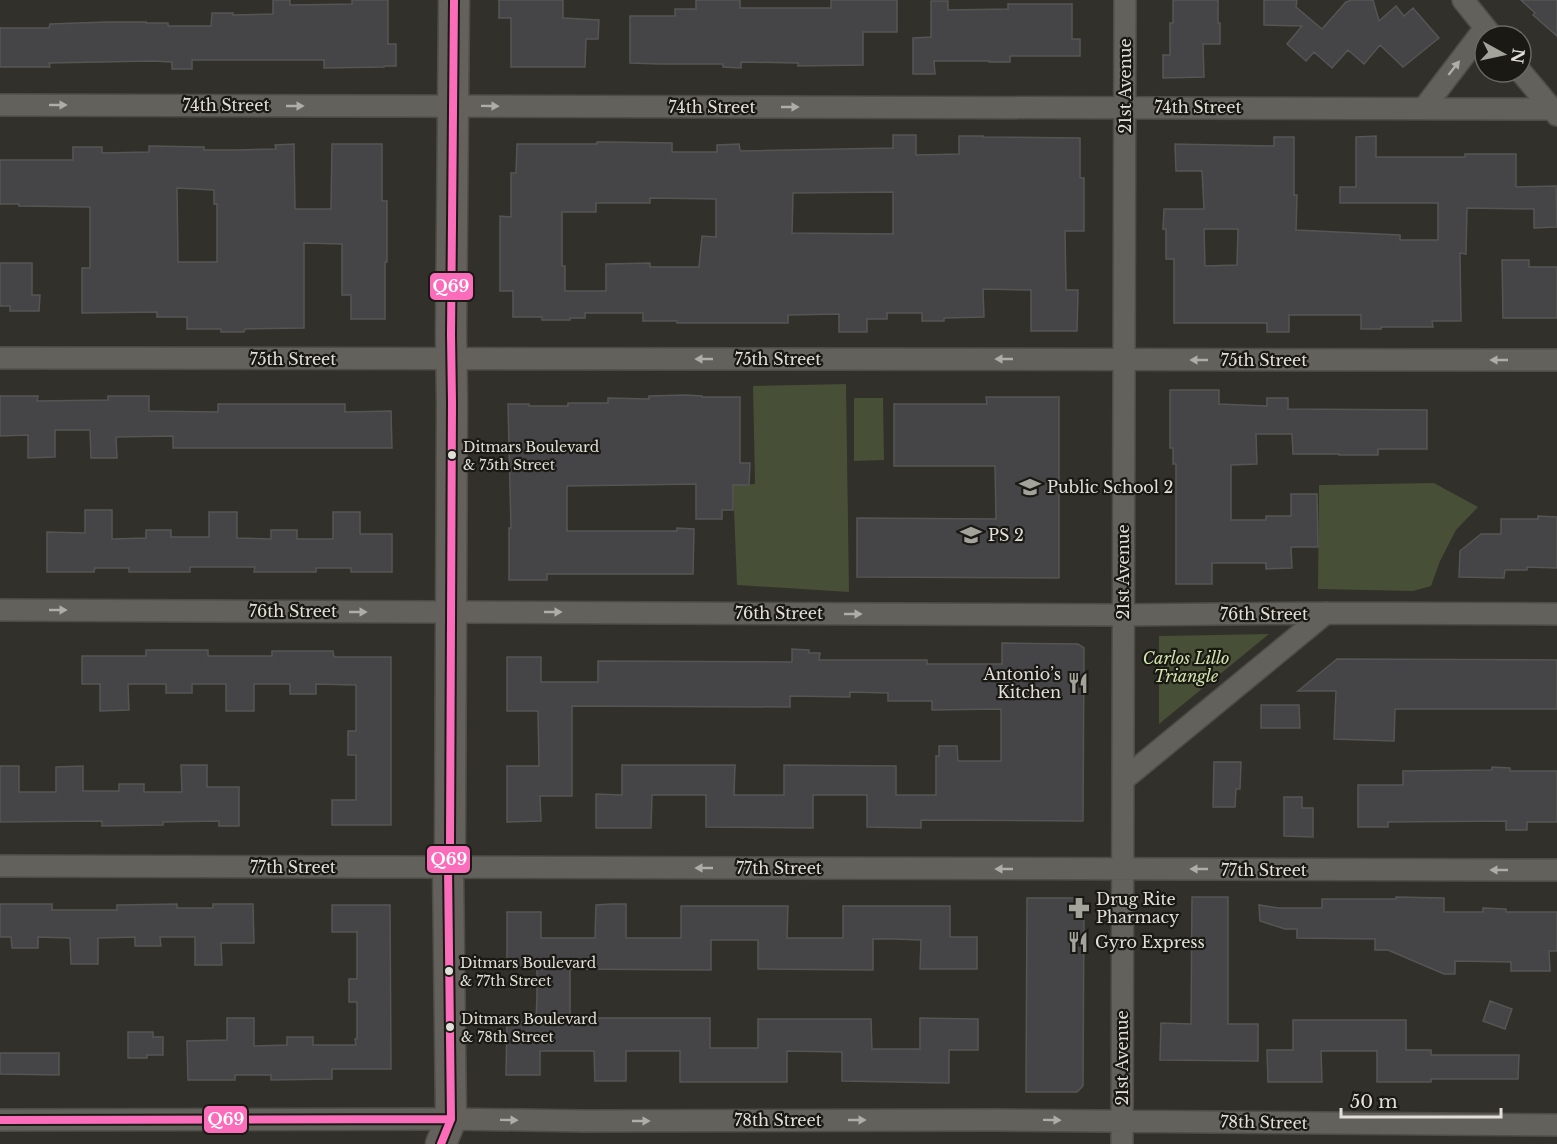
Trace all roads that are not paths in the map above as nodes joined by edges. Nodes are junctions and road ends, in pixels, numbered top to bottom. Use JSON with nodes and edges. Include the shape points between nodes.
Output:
{"nodes":[{"id":1,"x":454,"y":0,"type":"edge"},
{"id":2,"x":1125,"y":0,"type":"edge"},
{"id":3,"x":1463,"y":0,"type":"edge"},
{"id":4,"x":1482,"y":24,"type":"edge"},
{"id":5,"x":1473,"y":50,"type":"edge"},
{"id":6,"x":1531,"y":84,"type":"edge"},
{"id":7,"x":0,"y":105,"type":"edge"},
{"id":8,"x":453,"y":106,"type":"junction"},
{"id":9,"x":1124,"y":107,"type":"junction"},
{"id":10,"x":1424,"y":108,"type":"junction"},
{"id":11,"x":1554,"y":112,"type":"edge"},
{"id":12,"x":0,"y":358,"type":"edge"},
{"id":13,"x":452,"y":359,"type":"junction"},
{"id":14,"x":1123,"y":359,"type":"junction"},
{"id":15,"x":1557,"y":360,"type":"edge"},
{"id":16,"x":0,"y":610,"type":"edge"},
{"id":17,"x":452,"y":612,"type":"junction"},
{"id":18,"x":1326,"y":614,"type":"junction"},
{"id":19,"x":1557,"y":614,"type":"edge"},
{"id":20,"x":1123,"y":615,"type":"junction"},
{"id":21,"x":1123,"y":780,"type":"junction"},
{"id":22,"x":0,"y":866,"type":"edge"},
{"id":23,"x":448,"y":867,"type":"junction"},
{"id":24,"x":1124,"y":869,"type":"junction"},
{"id":25,"x":1557,"y":870,"type":"edge"},
{"id":26,"x":0,"y":1120,"type":"edge"},
{"id":27,"x":1122,"y":1121,"type":"junction"},
{"id":28,"x":1557,"y":1125,"type":"edge"},
{"id":29,"x":452,"y":1136,"type":"edge"},
{"id":30,"x":1122,"y":1144,"type":"edge"}],
"edges":[{"from":1,"to":8,"type":"street"},
{"from":2,"to":9,"type":"street","name":"21st Avenue"},
{"from":3,"to":4,"type":"street"},
{"from":10,"to":5,"type":"street","one_way":true},
{"from":6,"to":11,"type":"street"},
{"from":7,"to":8,"type":"street","name":"74th Street","one_way":true},
{"from":8,"to":9,"type":"street","name":"74th Street","one_way":true},
{"from":8,"to":13,"type":"street"},
{"from":9,"to":10,"type":"street","name":"74th Street"},
{"from":9,"to":14,"type":"street","name":"21st Avenue"},
{"from":10,"to":11,"type":"street","name":"74th Street"},
{"from":12,"to":13,"type":"street","name":"75th Street"},
{"from":14,"to":13,"type":"street","name":"75th Street","one_way":true},
{"from":13,"to":17,"type":"street"},
{"from":15,"to":14,"type":"street","name":"75th Street","one_way":true},
{"from":14,"to":20,"type":"street","name":"21st Avenue"},
{"from":16,"to":17,"type":"street","name":"76th Street","one_way":true},
{"from":17,"to":20,"type":"street","name":"76th Street","one_way":true},
{"from":17,"to":23,"type":"street"},
{"from":18,"to":19,"type":"street","name":"76th Street"},
{"from":18,"to":20,"type":"street","name":"76th Street"},
{"from":18,"to":21,"type":"street"},
{"from":20,"to":21,"type":"street","name":"21st Avenue"},
{"from":21,"to":24,"type":"street","name":"21st Avenue"},
{"from":22,"to":23,"type":"street","name":"77th Street"},
{"from":24,"to":23,"type":"street","name":"77th Street","one_way":true},
{"from":23,"to":29,"type":"street"},
{"from":25,"to":24,"type":"street","name":"77th Street","one_way":true},
{"from":24,"to":27,"type":"street","name":"21st Avenue"},
{"from":26,"to":29,"type":"street","name":"78th Street","via":[[256,1121]]},
{"from":27,"to":28,"type":"street","name":"78th Street"},
{"from":29,"to":27,"type":"street","name":"78th Street","one_way":true,"via":[[583,1121]]},
{"from":27,"to":30,"type":"street","name":"21st Avenue"}]}
